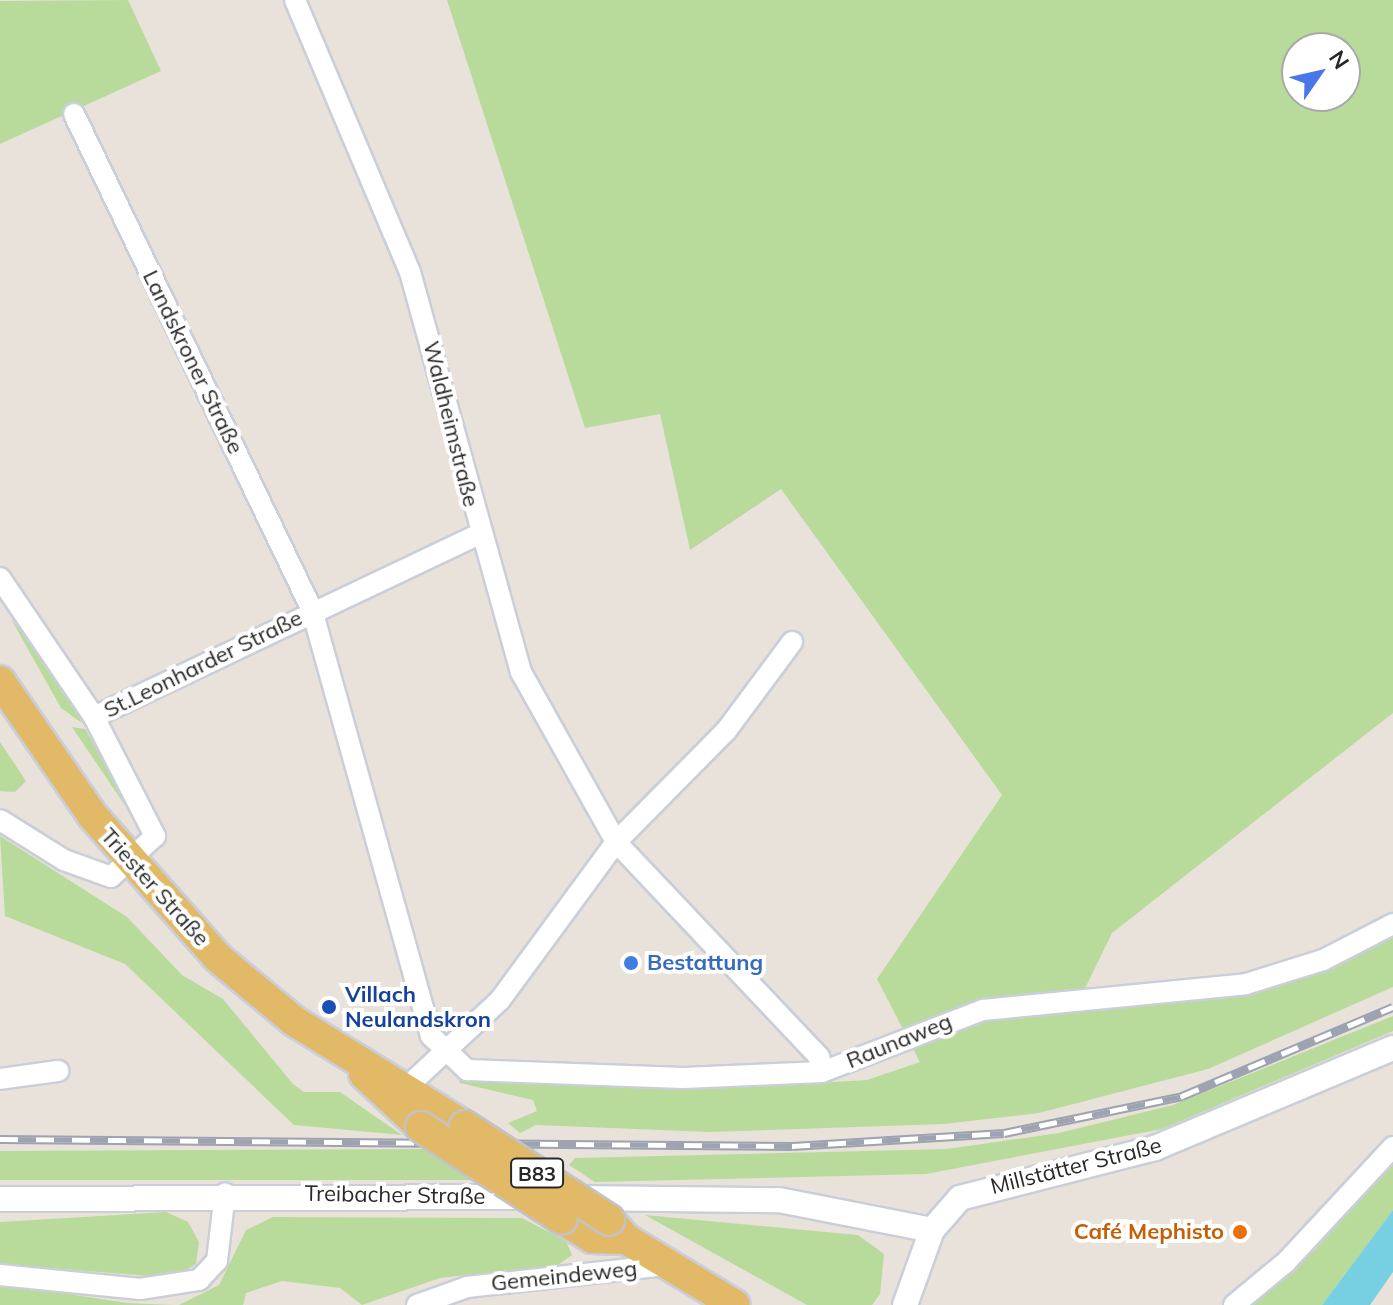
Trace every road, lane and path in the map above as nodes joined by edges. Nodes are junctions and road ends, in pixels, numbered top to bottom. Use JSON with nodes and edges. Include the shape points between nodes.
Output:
{"nodes":[{"id":1,"x":295,"y":0,"type":"edge"},
{"id":2,"x":74,"y":114,"type":"dead end"},
{"id":3,"x":479,"y":534,"type":"junction"},
{"id":4,"x":0,"y":578,"type":"edge"},
{"id":5,"x":312,"y":610,"type":"junction"},
{"id":6,"x":792,"y":642,"type":"dead end"},
{"id":7,"x":0,"y":681,"type":"edge"},
{"id":8,"x":94,"y":717,"type":"junction"},
{"id":9,"x":0,"y":820,"type":"edge"},
{"id":10,"x":616,"y":842,"type":"junction"},
{"id":11,"x":129,"y":861,"type":"junction"},
{"id":12,"x":1393,"y":924,"type":"edge"},
{"id":13,"x":1393,"y":1048,"type":"edge"},
{"id":14,"x":447,"y":1052,"type":"junction"},
{"id":15,"x":349,"y":1057,"type":"junction"},
{"id":16,"x":58,"y":1071,"type":"dead end"},
{"id":17,"x":822,"y":1072,"type":"junction"},
{"id":18,"x":0,"y":1079,"type":"edge"},
{"id":19,"x":407,"y":1087,"type":"junction"},
{"id":20,"x":1393,"y":1147,"type":"edge"},
{"id":21,"x":225,"y":1193,"type":"junction"},
{"id":22,"x":0,"y":1199,"type":"edge"},
{"id":23,"x":617,"y":1229,"type":"junction"},
{"id":24,"x":932,"y":1230,"type":"junction"},
{"id":25,"x":666,"y":1265,"type":"junction"},
{"id":26,"x":0,"y":1275,"type":"edge"},
{"id":27,"x":417,"y":1305,"type":"edge"},
{"id":28,"x":735,"y":1305,"type":"edge"},
{"id":29,"x":905,"y":1305,"type":"edge"},
{"id":30,"x":1234,"y":1305,"type":"edge"}],
"edges":[{"from":1,"to":3,"type":"street","name":"Waldheimstraße","via":[[410,272]]},
{"from":2,"to":5,"type":"street","name":"Landskroner Straße"},
{"from":3,"to":5,"type":"street"},
{"from":3,"to":10,"type":"street","name":"Waldheimstraße","via":[[521,672]]},
{"from":4,"to":8,"type":"street"},
{"from":5,"to":8,"type":"street","name":"St.Leonharder Straße"},
{"from":5,"to":14,"type":"street","name":"Landskroner Straße","via":[[431,1036]]},
{"from":6,"to":10,"type":"street","via":[[726,731]]},
{"from":7,"to":11,"type":"main road","name":"Triester Straße","number":"B83"},
{"from":8,"to":11,"type":"street","via":[[155,836]]},
{"from":9,"to":11,"type":"street","via":[[64,860],[111,877]]},
{"from":10,"to":14,"type":"street","via":[[536,956]]},
{"from":10,"to":17,"type":"street","name":"Waldheimstraße","via":[[819,1057]]},
{"from":11,"to":15,"type":"main road","name":"Triester Straße","number":"B83","via":[[217,957]]},
{"from":12,"to":17,"type":"street","name":"Raunaweg","via":[[1323,960],[1246,984],[983,1010]]},
{"from":13,"to":24,"type":"street","name":"Millstätter Straße","via":[[1155,1148],[960,1198]]},
{"from":14,"to":17,"type":"street","name":"Raunaweg","via":[[467,1070],[683,1078]]},
{"from":14,"to":19,"type":"street"},
{"from":15,"to":19,"type":"main road","name":"Triester Straße","number":"B83"},
{"from":15,"to":23,"type":"main road","name":"Triester Straße","number":"B83","bridge":true,"via":[[421,1127],[562,1219],[592,1238]]},
{"from":16,"to":18,"type":"street"},
{"from":19,"to":23,"type":"main road","name":"Triester Straße","number":"B83","bridge":true},
{"from":20,"to":30,"type":"street","via":[[1286,1262]]},
{"from":21,"to":22,"type":"street","name":"Treibacher Straße"},
{"from":21,"to":24,"type":"street","name":"Treibacher Straße","via":[[779,1200]]},
{"from":21,"to":26,"type":"street","via":[[217,1261],[188,1284],[140,1289]]},
{"from":23,"to":25,"type":"main road","name":"Triester Straße","number":"B83"},
{"from":24,"to":29,"type":"street","name":"Millstätter Straße"},
{"from":25,"to":27,"type":"street","name":"Gemeindeweg","via":[[467,1287]]},
{"from":25,"to":28,"type":"main road","name":"Triester Straße","number":"B83"}]}
